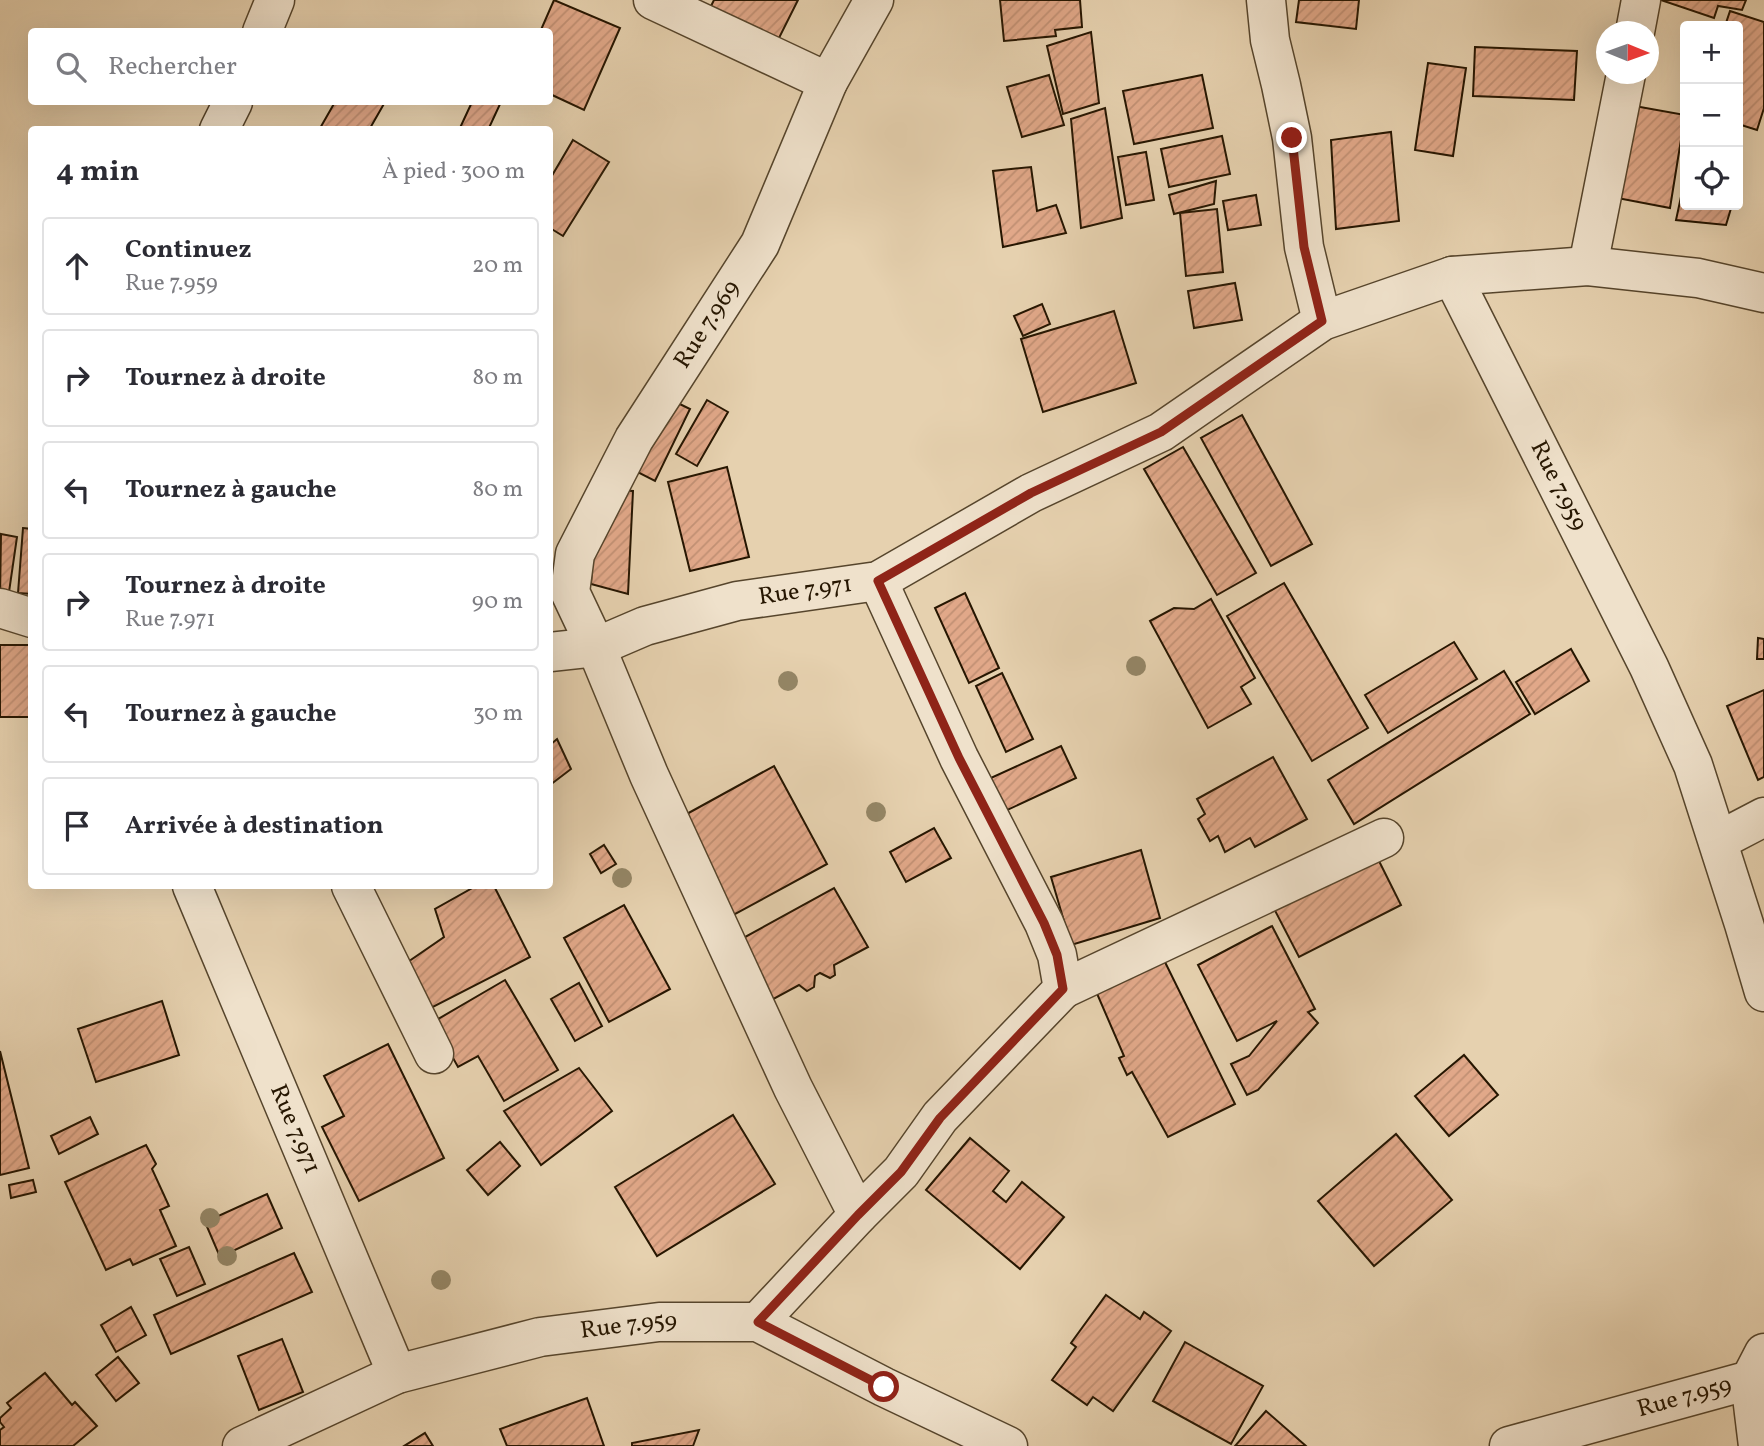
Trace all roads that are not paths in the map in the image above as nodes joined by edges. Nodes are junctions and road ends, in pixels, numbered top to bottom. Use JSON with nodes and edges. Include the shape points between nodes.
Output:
{"nodes":[{"id":1,"x":275,"y":0,"type":"edge"},
{"id":2,"x":653,"y":0,"type":"edge"},
{"id":3,"x":874,"y":0,"type":"edge"},
{"id":4,"x":1266,"y":0,"type":"edge"},
{"id":5,"x":1641,"y":0,"type":"edge"},
{"id":6,"x":1637,"y":21,"type":"edge"},
{"id":7,"x":264,"y":28,"type":"edge"},
{"id":8,"x":828,"y":82,"type":"junction"},
{"id":9,"x":1624,"y":84,"type":"edge"},
{"id":10,"x":232,"y":105,"type":"edge"},
{"id":11,"x":221,"y":126,"type":"edge"},
{"id":12,"x":1588,"y":266,"type":"junction"},
{"id":13,"x":1452,"y":276,"type":"junction"},
{"id":14,"x":1764,"y":293,"type":"edge"},
{"id":15,"x":1322,"y":321,"type":"junction"},
{"id":16,"x":562,"y":551,"type":"edge"},
{"id":17,"x":878,"y":581,"type":"junction"},
{"id":18,"x":0,"y":608,"type":"edge"},
{"id":19,"x":28,"y":617,"type":"edge"},
{"id":20,"x":596,"y":647,"type":"junction"},
{"id":21,"x":553,"y":652,"type":"edge"},
{"id":22,"x":1764,"y":817,"type":"edge"},
{"id":23,"x":1384,"y":838,"type":"dead end"},
{"id":24,"x":1718,"y":841,"type":"junction"},
{"id":25,"x":192,"y":889,"type":"edge"},
{"id":26,"x":352,"y":889,"type":"edge"},
{"id":27,"x":1063,"y":989,"type":"junction"},
{"id":28,"x":1764,"y":992,"type":"edge"},
{"id":29,"x":434,"y":1054,"type":"dead end"},
{"id":30,"x":858,"y":1215,"type":"junction"},
{"id":31,"x":758,"y":1322,"type":"junction"},
{"id":32,"x":1757,"y":1366,"type":"edge"},
{"id":33,"x":397,"y":1374,"type":"junction"},
{"id":34,"x":242,"y":1446,"type":"edge"},
{"id":35,"x":1008,"y":1446,"type":"edge"},
{"id":36,"x":1509,"y":1446,"type":"edge"},
{"id":37,"x":1758,"y":1446,"type":"edge"}],
"edges":[{"from":1,"to":7,"type":"street"},
{"from":2,"to":8,"type":"street"},
{"from":3,"to":8,"type":"street","name":"Rue 7.969"},
{"from":4,"to":15,"type":"street","via":[[1292,138],[1304,247]]},
{"from":5,"to":6,"type":"street"},
{"from":8,"to":16,"type":"street","name":"Rue 7.969","via":[[760,244]]},
{"from":9,"to":12,"type":"street"},
{"from":10,"to":11,"type":"street"},
{"from":12,"to":13,"type":"street"},
{"from":12,"to":14,"type":"street","via":[[1698,278]]},
{"from":13,"to":15,"type":"street","name":"Rue 7.971"},
{"from":13,"to":24,"type":"street","name":"Rue 7.959","via":[[1648,667],[1693,765]]},
{"from":15,"to":17,"type":"street","name":"Rue 7.971","via":[[1161,432],[1031,493]]},
{"from":16,"to":20,"type":"street","name":"Rue 7.969","via":[[570,592]]},
{"from":17,"to":20,"type":"street","name":"Rue 7.971","via":[[737,601],[645,626]]},
{"from":17,"to":27,"type":"street","via":[[959,758],[1044,923],[1057,955]]},
{"from":18,"to":19,"type":"street"},
{"from":20,"to":21,"type":"street","name":"Rue 7.971"},
{"from":20,"to":30,"type":"street","name":"Rue 7.969","via":[[649,775],[793,1088]]},
{"from":22,"to":24,"type":"street"},
{"from":23,"to":27,"type":"street"},
{"from":24,"to":28,"type":"street","name":"Rue 7.959"},
{"from":25,"to":33,"type":"street","name":"Rue 7.971"},
{"from":26,"to":29,"type":"street"},
{"from":27,"to":30,"type":"street","via":[[940,1118],[901,1172]]},
{"from":30,"to":31,"type":"street"},
{"from":31,"to":33,"type":"street","name":"Rue 7.959","via":[[659,1322],[540,1336]]},
{"from":31,"to":35,"type":"street","name":"Rue 7.959"},
{"from":32,"to":36,"type":"street","name":"Rue 7.959"},
{"from":32,"to":37,"type":"street"},
{"from":33,"to":34,"type":"street","name":"Rue 7.959"}]}
